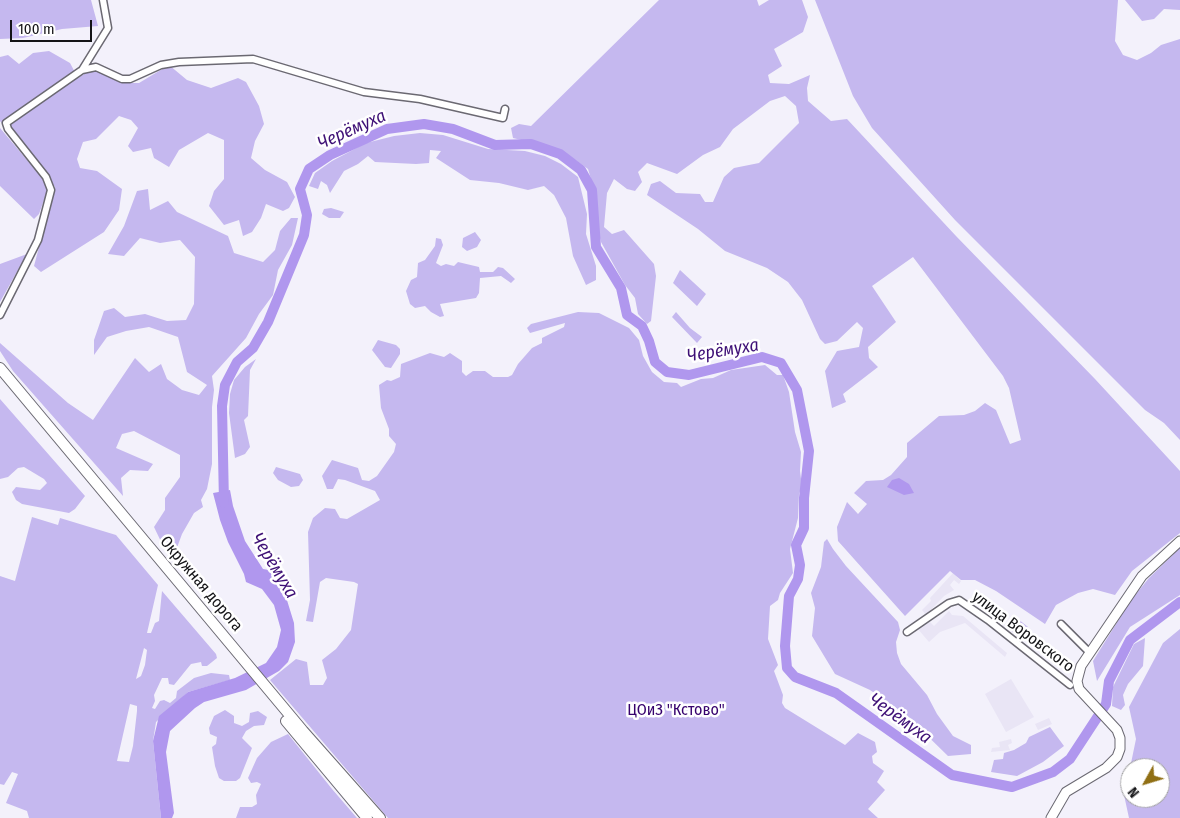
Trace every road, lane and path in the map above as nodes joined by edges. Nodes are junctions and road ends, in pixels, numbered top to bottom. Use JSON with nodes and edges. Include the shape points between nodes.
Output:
{"nodes":[{"id":1,"x":103,"y":0,"type":"edge"},
{"id":2,"x":82,"y":70,"type":"junction"},
{"id":3,"x":505,"y":109,"type":"dead end"},
{"id":4,"x":0,"y":315,"type":"edge"},
{"id":5,"x":0,"y":368,"type":"edge"},
{"id":6,"x":0,"y":380,"type":"edge"},
{"id":7,"x":1180,"y":541,"type":"edge"},
{"id":8,"x":1061,"y":624,"type":"dead end"},
{"id":9,"x":907,"y":632,"type":"dead end"},
{"id":10,"x":235,"y":652,"type":"junction"},
{"id":11,"x":1089,"y":652,"type":"junction"},
{"id":12,"x":1070,"y":685,"type":"dead end"},
{"id":13,"x":275,"y":702,"type":"junction"},
{"id":14,"x":367,"y":818,"type":"edge"},
{"id":15,"x":380,"y":818,"type":"edge"},
{"id":16,"x":1051,"y":818,"type":"edge"}],
"edges":[{"from":1,"to":2,"type":"street","via":[[108,28]]},
{"from":2,"to":3,"type":"street","via":[[96,67],[122,79],[130,79],[179,62],[253,59],[364,92],[420,99],[503,118]]},
{"from":2,"to":4,"type":"street","via":[[6,123],[46,178],[51,190],[38,240]]},
{"from":5,"to":10,"type":"main road","name":"Окружная дорога"},
{"from":6,"to":10,"type":"main road","name":"Окружная дорога"},
{"from":7,"to":11,"type":"main road","via":[[1142,576]]},
{"from":8,"to":11,"type":"street","name":"улица Воровского"},
{"from":9,"to":12,"type":"street","name":"улица Воровского","via":[[949,603],[959,600]]},
{"from":10,"to":13,"type":"main road","name":"Окружная дорога"},
{"from":11,"to":16,"type":"main road","via":[[1077,681],[1086,698],[1113,725],[1121,743],[1117,757],[1060,798]]},
{"from":13,"to":14,"type":"main road","name":"Окружная дорога"},
{"from":13,"to":15,"type":"main road","name":"Окружная дорога"}]}
